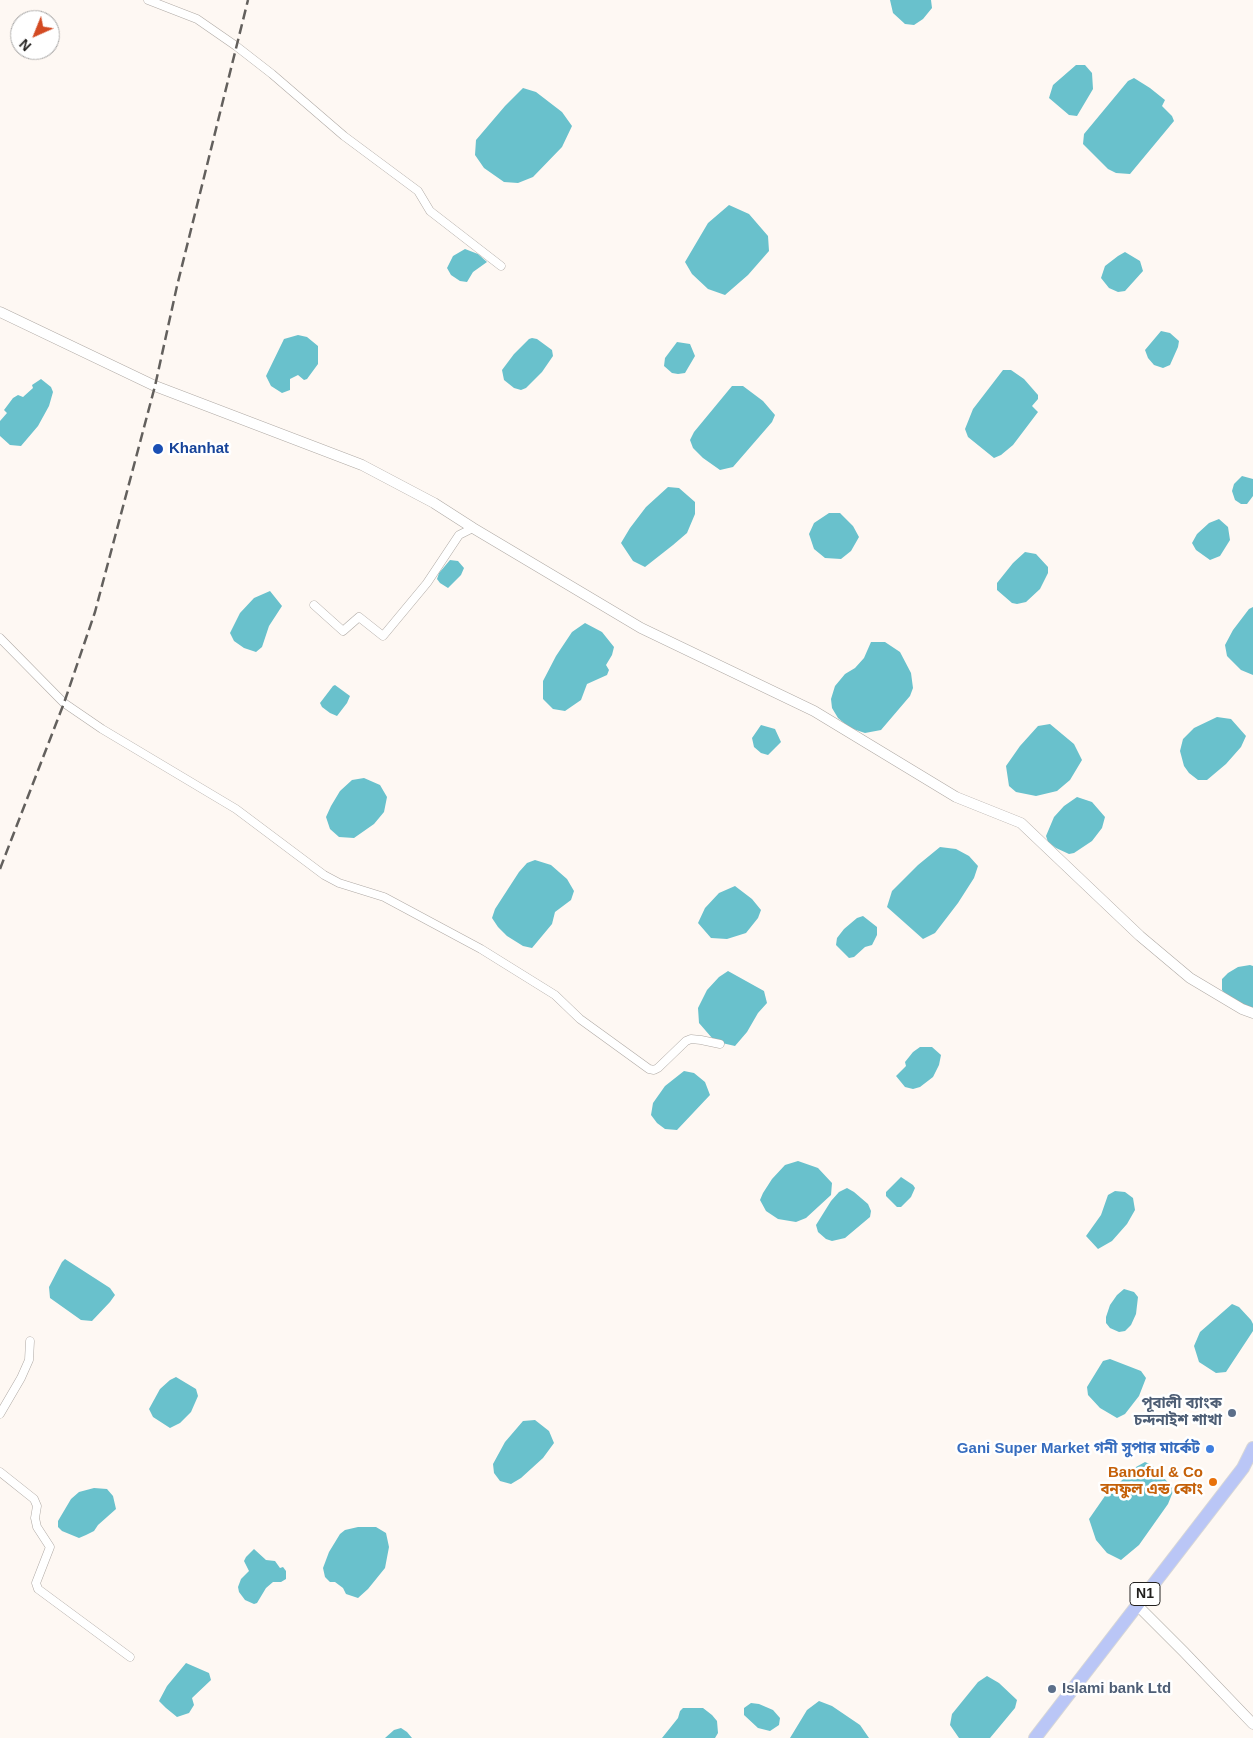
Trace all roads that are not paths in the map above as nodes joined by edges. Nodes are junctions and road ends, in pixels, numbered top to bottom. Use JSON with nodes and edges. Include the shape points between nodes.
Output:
{"nodes":[{"id":1,"x":148,"y":0,"type":"edge"},
{"id":2,"x":501,"y":266,"type":"dead end"},
{"id":3,"x":0,"y":312,"type":"edge"},
{"id":4,"x":473,"y":528,"type":"junction"},
{"id":5,"x":314,"y":605,"type":"dead end"},
{"id":6,"x":0,"y":638,"type":"edge"},
{"id":7,"x":1253,"y":1013,"type":"edge"},
{"id":8,"x":720,"y":1044,"type":"dead end"},
{"id":9,"x":30,"y":1341,"type":"dead end"},
{"id":10,"x":0,"y":1414,"type":"edge"},
{"id":11,"x":1253,"y":1448,"type":"edge"},
{"id":12,"x":0,"y":1472,"type":"edge"},
{"id":13,"x":1137,"y":1605,"type":"junction"},
{"id":14,"x":130,"y":1657,"type":"dead end"},
{"id":15,"x":1253,"y":1724,"type":"edge"},
{"id":16,"x":1034,"y":1738,"type":"edge"}],
"edges":[{"from":1,"to":2,"type":"street","via":[[197,19],[243,52],[344,136],[418,191],[430,211]]},
{"from":3,"to":4,"type":"street","via":[[154,386],[362,465]]},
{"from":4,"to":5,"type":"street","via":[[459,535],[427,583],[383,636],[359,617],[343,631]]},
{"from":4,"to":7,"type":"street","via":[[641,628],[814,711],[956,797],[1022,823],[1140,936],[1190,978]]},
{"from":6,"to":8,"type":"street","via":[[64,703],[102,729],[236,809],[324,875],[384,897],[481,949],[555,995],[580,1019],[649,1069],[658,1068],[691,1039]]},
{"from":9,"to":10,"type":"street","via":[[29,1360]]},
{"from":11,"to":13,"type":"highway","number":"N1","via":[[1243,1468]]},
{"from":12,"to":14,"type":"street","via":[[34,1499],[37,1506],[37,1527],[50,1547],[36,1583],[38,1589]]},
{"from":13,"to":15,"type":"street"},
{"from":13,"to":16,"type":"highway","number":"N1"}]}
